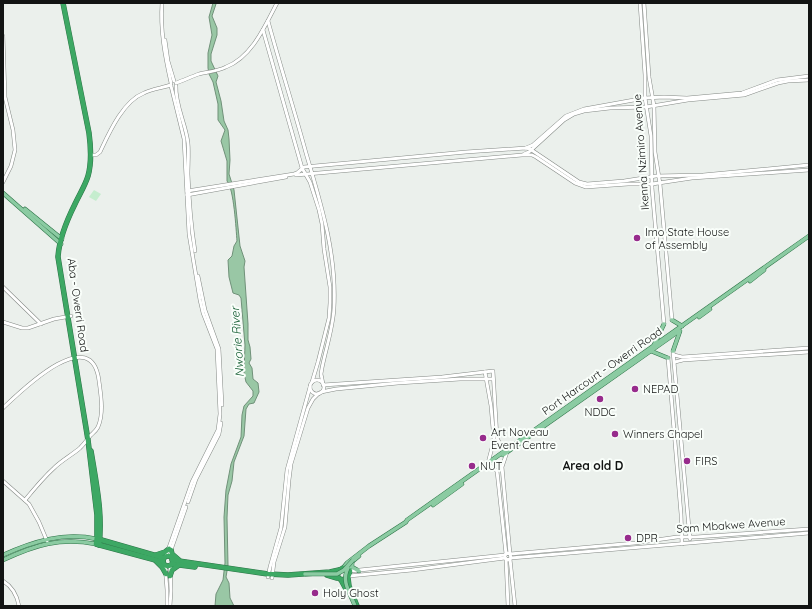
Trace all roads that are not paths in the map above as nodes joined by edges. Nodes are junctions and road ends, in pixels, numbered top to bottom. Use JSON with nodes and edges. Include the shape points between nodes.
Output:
{"nodes":[{"id":1,"x":64,"y":3,"type":"edge"},
{"id":2,"x":163,"y":3,"type":"edge"},
{"id":3,"x":277,"y":3,"type":"edge"},
{"id":4,"x":640,"y":3,"type":"edge"},
{"id":5,"x":644,"y":3,"type":"edge"},
{"id":6,"x":268,"y":21,"type":"junction"},
{"id":7,"x":263,"y":30,"type":"junction"},
{"id":8,"x":3,"y":36,"type":"edge"},
{"id":9,"x":809,"y":76,"type":"edge"},
{"id":10,"x":809,"y":80,"type":"edge"},
{"id":11,"x":173,"y":84,"type":"junction"},
{"id":12,"x":645,"y":98,"type":"junction"},
{"id":13,"x":653,"y":98,"type":"junction"},
{"id":14,"x":646,"y":106,"type":"junction"},
{"id":15,"x":654,"y":106,"type":"junction"},
{"id":16,"x":526,"y":148,"type":"junction"},
{"id":17,"x":531,"y":150,"type":"junction"},
{"id":18,"x":92,"y":155,"type":"junction"},
{"id":19,"x":522,"y":155,"type":"junction"},
{"id":20,"x":809,"y":165,"type":"edge"},
{"id":21,"x":310,"y":166,"type":"junction"},
{"id":22,"x":302,"y":168,"type":"junction"},
{"id":23,"x":809,"y":170,"type":"edge"},
{"id":24,"x":312,"y":173,"type":"junction"},
{"id":25,"x":305,"y":174,"type":"junction"},
{"id":26,"x":652,"y":176,"type":"junction"},
{"id":27,"x":660,"y":176,"type":"junction"},
{"id":28,"x":3,"y":182,"type":"edge"},
{"id":29,"x":652,"y":184,"type":"junction"},
{"id":30,"x":660,"y":184,"type":"junction"},
{"id":31,"x":231,"y":185,"type":"junction"},
{"id":32,"x":188,"y":190,"type":"junction"},
{"id":33,"x":3,"y":191,"type":"edge"},
{"id":34,"x":188,"y":195,"type":"junction"},
{"id":35,"x":809,"y":237,"type":"edge"},
{"id":36,"x":62,"y":242,"type":"junction"},
{"id":37,"x":3,"y":287,"type":"edge"},
{"id":38,"x":70,"y":316,"type":"junction"},
{"id":39,"x":672,"y":320,"type":"joint"},
{"id":40,"x":3,"y":322,"type":"edge"},
{"id":41,"x":41,"y":324,"type":"junction"},
{"id":42,"x":664,"y":324,"type":"joint"},
{"id":43,"x":681,"y":328,"type":"junction"},
{"id":44,"x":809,"y":348,"type":"edge"},
{"id":45,"x":652,"y":349,"type":"junction"},
{"id":46,"x":809,"y":352,"type":"edge"},
{"id":47,"x":673,"y":353,"type":"junction"},
{"id":48,"x":75,"y":357,"type":"junction"},
{"id":49,"x":668,"y":358,"type":"joint"},
{"id":50,"x":675,"y":362,"type":"junction"},
{"id":51,"x":485,"y":372,"type":"junction"},
{"id":52,"x":486,"y":380,"type":"junction"},
{"id":53,"x":493,"y":380,"type":"junction"},
{"id":54,"x":312,"y":382,"type":"junction"},
{"id":55,"x":323,"y":385,"type":"junction"},
{"id":56,"x":310,"y":387,"type":"junction"},
{"id":57,"x":320,"y":393,"type":"junction"},
{"id":58,"x":3,"y":408,"type":"edge"},
{"id":59,"x":89,"y":439,"type":"junction"},
{"id":60,"x":80,"y":448,"type":"junction"},
{"id":61,"x":90,"y":450,"type":"junction"},
{"id":62,"x":507,"y":451,"type":"junction"},
{"id":63,"x":489,"y":464,"type":"junction"},
{"id":64,"x":3,"y":481,"type":"edge"},
{"id":65,"x":25,"y":500,"type":"junction"},
{"id":66,"x":809,"y":528,"type":"edge"},
{"id":67,"x":809,"y":533,"type":"edge"},
{"id":68,"x":280,"y":537,"type":"junction"},
{"id":69,"x":682,"y":537,"type":"junction"},
{"id":70,"x":690,"y":537,"type":"junction"},
{"id":71,"x":45,"y":539,"type":"junction"},
{"id":72,"x":98,"y":539,"type":"junction"},
{"id":73,"x":690,"y":543,"type":"junction"},
{"id":74,"x":47,"y":544,"type":"junction"},
{"id":75,"x":374,"y":544,"type":"junction"},
{"id":76,"x":682,"y":544,"type":"junction"},
{"id":77,"x":170,"y":549,"type":"junction"},
{"id":78,"x":363,"y":553,"type":"junction"},
{"id":79,"x":3,"y":554,"type":"edge"},
{"id":80,"x":508,"y":556,"type":"junction"},
{"id":81,"x":155,"y":558,"type":"junction"},
{"id":82,"x":3,"y":560,"type":"edge"},
{"id":83,"x":168,"y":561,"type":"junction"},
{"id":84,"x":352,"y":561,"type":"junction"},
{"id":85,"x":180,"y":563,"type":"junction"},
{"id":86,"x":341,"y":569,"type":"junction"},
{"id":87,"x":349,"y":570,"type":"junction"},
{"id":88,"x":359,"y":571,"type":"junction"},
{"id":89,"x":168,"y":575,"type":"junction"},
{"id":90,"x":270,"y":576,"type":"junction"},
{"id":91,"x":350,"y":576,"type":"junction"},
{"id":92,"x":291,"y":577,"type":"junction"},
{"id":93,"x":339,"y":579,"type":"junction"},
{"id":94,"x":3,"y":581,"type":"edge"},
{"id":95,"x":507,"y":592,"type":"junction"},
{"id":96,"x":514,"y":592,"type":"junction"},
{"id":97,"x":19,"y":606,"type":"edge"},
{"id":98,"x":167,"y":606,"type":"edge"},
{"id":99,"x":170,"y":606,"type":"edge"},
{"id":100,"x":356,"y":606,"type":"edge"},
{"id":101,"x":508,"y":606,"type":"edge"},
{"id":102,"x":515,"y":606,"type":"edge"}],
"edges":[{"from":1,"to":18,"type":"highway","name":"Aba - Owerri Road","via":[[90,126]]},
{"from":2,"to":11,"type":"street","via":[[161,16],[164,45]]},
{"from":3,"to":6,"type":"street"},
{"from":4,"to":12,"type":"street","name":"Ikenna Nzimiro Avenue"},
{"from":5,"to":13,"type":"street","name":"Ikenna Nzimiro Avenue"},
{"from":6,"to":7,"type":"street"},
{"from":6,"to":21,"type":"street"},
{"from":7,"to":11,"type":"street","via":[[253,45],[231,65]]},
{"from":7,"to":22,"type":"street"},
{"from":8,"to":28,"type":"street","via":[[5,97],[15,150],[12,166]]},
{"from":9,"to":13,"type":"street","via":[[776,80],[742,93]]},
{"from":10,"to":15,"type":"street","via":[[778,83],[744,95]]},
{"from":11,"to":18,"type":"street","via":[[143,93],[133,100],[117,119],[100,152]]},
{"from":11,"to":32,"type":"street","via":[[184,139]]},
{"from":12,"to":13,"type":"street"},
{"from":12,"to":14,"type":"street","name":"Ikenna Nzimiro Avenue"},
{"from":12,"to":16,"type":"street","via":[[575,111]]},
{"from":13,"to":15,"type":"street","name":"Ikenna Nzimiro Avenue"},
{"from":14,"to":15,"type":"street"},
{"from":14,"to":17,"type":"street","via":[[597,109],[574,114]]},
{"from":14,"to":26,"type":"street","name":"Ikenna Nzimiro Avenue","via":[[651,136]]},
{"from":15,"to":27,"type":"street","name":"Ikenna Nzimiro Avenue","via":[[655,145]]},
{"from":16,"to":17,"type":"street"},
{"from":16,"to":21,"type":"street"},
{"from":17,"to":19,"type":"street"},
{"from":17,"to":26,"type":"street","via":[[578,182],[624,181]]},
{"from":18,"to":36,"type":"highway","name":"Aba - Owerri Road","via":[[88,182]]},
{"from":19,"to":24,"type":"street"},
{"from":19,"to":29,"type":"street","via":[[536,157],[583,186]]},
{"from":20,"to":27,"type":"street","via":[[703,175]]},
{"from":21,"to":22,"type":"street"},
{"from":21,"to":24,"type":"street"},
{"from":22,"to":25,"type":"street"},
{"from":22,"to":31,"type":"street","via":[[294,174]]},
{"from":23,"to":30,"type":"street","via":[[692,178]]},
{"from":24,"to":25,"type":"street"},
{"from":24,"to":55,"type":"street","via":[[328,234],[334,283],[333,315],[321,374]]},
{"from":25,"to":31,"type":"street"},
{"from":25,"to":54,"type":"street","via":[[310,182],[322,224],[330,287],[329,318]]},
{"from":26,"to":27,"type":"street"},
{"from":26,"to":29,"type":"street","name":"Ikenna Nzimiro Avenue"},
{"from":27,"to":30,"type":"street","name":"Ikenna Nzimiro Avenue"},
{"from":29,"to":30,"type":"street"},
{"from":29,"to":42,"type":"street","name":"Ikenna Nzimiro Avenue"},
{"from":30,"to":39,"type":"street","name":"Ikenna Nzimiro Avenue"},
{"from":31,"to":32,"type":"street"},
{"from":31,"to":34,"type":"street"},
{"from":32,"to":34,"type":"street"},
{"from":33,"to":36,"type":"main road"},
{"from":34,"to":77,"type":"street","via":[[189,234],[200,300],[217,349],[219,424],[218,432],[192,482]]},
{"from":35,"to":43,"type":"main road","name":"Port Harcourt - Owerri Road"},
{"from":36,"to":38,"type":"highway","name":"Aba - Owerri Road","via":[[62,272]]},
{"from":37,"to":41,"type":"street"},
{"from":38,"to":41,"type":"street"},
{"from":38,"to":48,"type":"highway","name":"Aba - Owerri Road"},
{"from":39,"to":43,"type":"main road"},
{"from":40,"to":41,"type":"street","via":[[22,328],[32,328]]},
{"from":42,"to":45,"type":"main road"},
{"from":43,"to":45,"type":"main road","name":"Port Harcourt - Owerri Road"},
{"from":43,"to":47,"type":"main road"},
{"from":44,"to":47,"type":"street","via":[[682,357]]},
{"from":45,"to":49,"type":"main road"},
{"from":45,"to":62,"type":"main road","name":"Port Harcourt - Owerri Road"},
{"from":46,"to":50,"type":"street"},
{"from":47,"to":50,"type":"street"},
{"from":48,"to":58,"type":"street","via":[[35,378]]},
{"from":48,"to":59,"type":"highway","name":"Aba - Owerri Road"},
{"from":48,"to":59,"type":"street","via":[[87,358],[97,370],[101,398],[100,422]]},
{"from":49,"to":69,"type":"street"},
{"from":50,"to":70,"type":"street"},
{"from":51,"to":52,"type":"street"},
{"from":51,"to":53,"type":"street","via":[[493,371]]},
{"from":51,"to":55,"type":"street"},
{"from":52,"to":53,"type":"street"},
{"from":52,"to":57,"type":"street","via":[[398,383]]},
{"from":52,"to":63,"type":"street","via":[[494,440]]},
{"from":53,"to":62,"type":"street","via":[[497,438]]},
{"from":54,"to":55,"type":"street","via":[[318,380]]},
{"from":54,"to":56,"type":"street"},
{"from":55,"to":57,"type":"street"},
{"from":56,"to":57,"type":"street","via":[[312,392]]},
{"from":56,"to":68,"type":"street","via":[[287,470]]},
{"from":57,"to":68,"type":"street","via":[[313,398],[308,408],[292,461],[288,480],[286,527]]},
{"from":59,"to":60,"type":"street"},
{"from":59,"to":61,"type":"highway","name":"Aba - Owerri Road"},
{"from":60,"to":61,"type":"street"},
{"from":60,"to":65,"type":"street","via":[[54,468]]},
{"from":61,"to":72,"type":"highway","name":"Aba - Owerri Road","via":[[100,506]]},
{"from":62,"to":63,"type":"main road","name":"Port Harcourt - Owerri Road"},
{"from":62,"to":80,"type":"street","via":[[502,467]]},
{"from":63,"to":75,"type":"main road","name":"Port Harcourt - Owerri Road"},
{"from":63,"to":80,"type":"street","via":[[497,471]]},
{"from":64,"to":65,"type":"street"},
{"from":65,"to":71,"type":"street","via":[[33,510]]},
{"from":66,"to":70,"type":"street","name":"Sam Mbakwe Avenue"},
{"from":67,"to":73,"type":"street","name":"Sam Mbakwe Avenue"},
{"from":68,"to":90,"type":"street"},
{"from":69,"to":70,"type":"street","name":"Sam Mbakwe Avenue"},
{"from":69,"to":76,"type":"street"},
{"from":69,"to":80,"type":"street","name":"Sam Mbakwe Avenue"},
{"from":70,"to":73,"type":"street"},
{"from":71,"to":72,"type":"main road","via":[[71,536]]},
{"from":71,"to":74,"type":"street"},
{"from":71,"to":79,"type":"main road"},
{"from":72,"to":74,"type":"main road"},
{"from":72,"to":81,"type":"highway"},
{"from":73,"to":76,"type":"street","name":"Sam Mbakwe Avenue"},
{"from":74,"to":82,"type":"main road","via":[[38,545]]},
{"from":75,"to":78,"type":"main road"},
{"from":75,"to":86,"type":"main road"},
{"from":76,"to":80,"type":"street","name":"Sam Mbakwe Avenue"},
{"from":77,"to":81,"type":"highway"},
{"from":77,"to":83,"type":"street"},
{"from":77,"to":85,"type":"highway"},
{"from":78,"to":84,"type":"main road"},
{"from":78,"to":84,"type":"main road","bridge":true},
{"from":80,"to":88,"type":"street","name":"Sam Mbakwe Avenue"},
{"from":80,"to":91,"type":"street","name":"Sam Mbakwe Avenue"},
{"from":80,"to":95,"type":"street"},
{"from":80,"to":96,"type":"street"},
{"from":81,"to":83,"type":"highway"},
{"from":81,"to":89,"type":"highway"},
{"from":83,"to":85,"type":"highway"},
{"from":83,"to":89,"type":"street"},
{"from":84,"to":87,"type":"main road"},
{"from":84,"to":88,"type":"main road","via":[[352,567]]},
{"from":84,"to":92,"type":"main road","bridge":true,"via":[[337,574],[305,574]]},
{"from":84,"to":100,"type":"main road","bridge":true,"via":[[345,578]]},
{"from":85,"to":89,"type":"highway"},
{"from":85,"to":90,"type":"highway"},
{"from":86,"to":87,"type":"highway"},
{"from":86,"to":90,"type":"highway"},
{"from":86,"to":93,"type":"highway"},
{"from":87,"to":88,"type":"street","name":"Sam Mbakwe Avenue"},
{"from":87,"to":91,"type":"highway"},
{"from":89,"to":98,"type":"street"},
{"from":89,"to":99,"type":"street"},
{"from":90,"to":92,"type":"highway"},
{"from":91,"to":93,"type":"highway"},
{"from":91,"to":100,"type":"highway","via":[[348,580]]},
{"from":92,"to":93,"type":"highway","via":[[329,575]]},
{"from":93,"to":100,"type":"highway"},
{"from":94,"to":97,"type":"street","via":[[14,591]]},
{"from":95,"to":96,"type":"street"},
{"from":95,"to":101,"type":"street"},
{"from":96,"to":102,"type":"street"}]}
